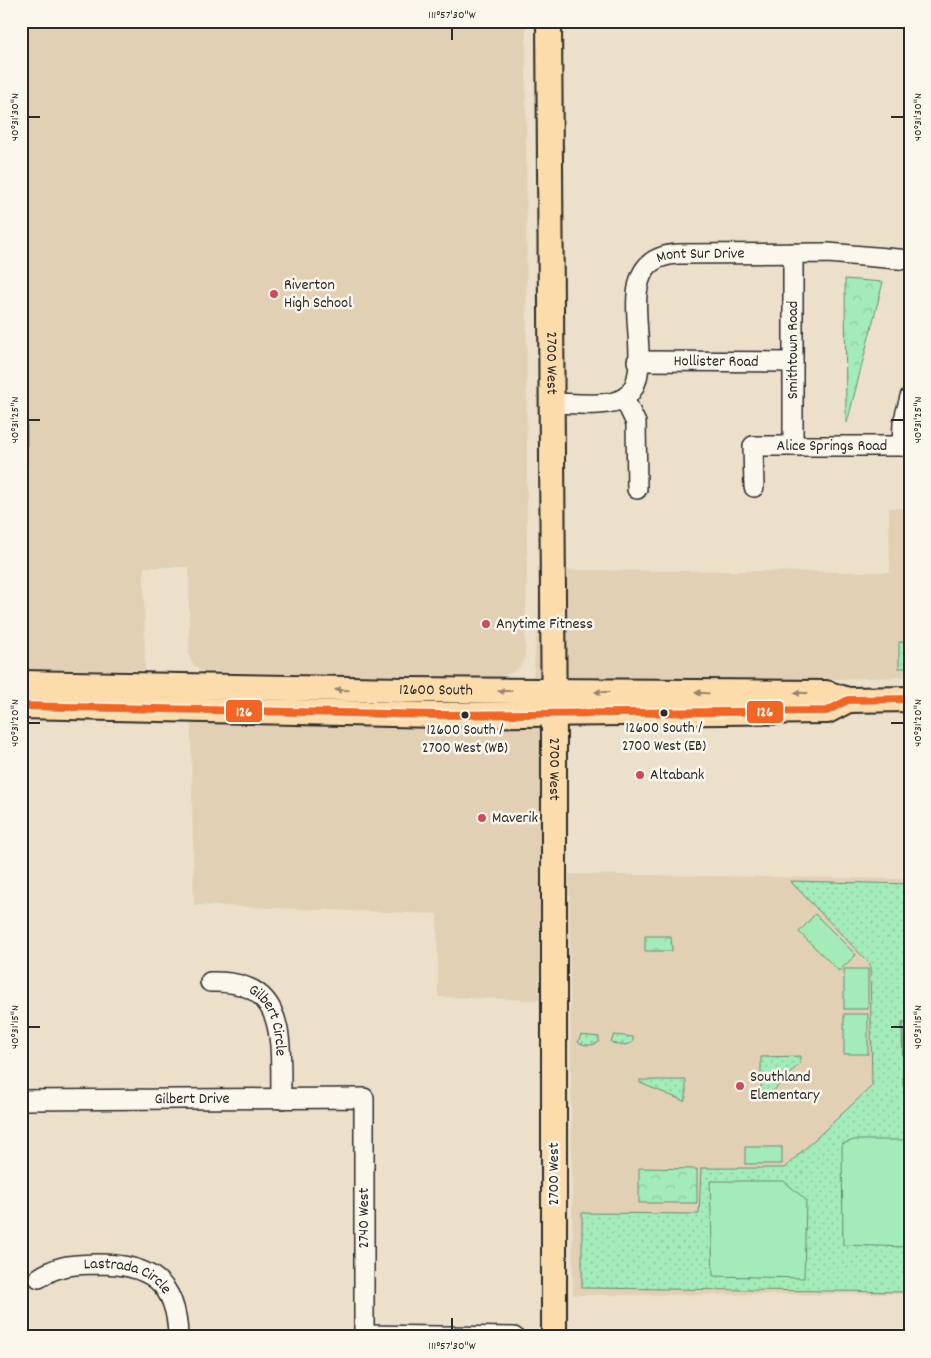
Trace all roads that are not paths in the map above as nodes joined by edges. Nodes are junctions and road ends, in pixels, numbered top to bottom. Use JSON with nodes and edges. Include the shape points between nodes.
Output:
{"nodes":[{"id":1,"x":549,"y":21,"type":"edge"},
{"id":2,"x":793,"y":253,"type":"junction"},
{"id":3,"x":910,"y":260,"type":"edge"},
{"id":4,"x":638,"y":361,"type":"junction"},
{"id":5,"x":793,"y":362,"type":"junction"},
{"id":6,"x":910,"y":397,"type":"edge"},
{"id":7,"x":624,"y":398,"type":"junction"},
{"id":8,"x":551,"y":403,"type":"junction"},
{"id":9,"x":793,"y":446,"type":"junction"},
{"id":10,"x":906,"y":446,"type":"edge"},
{"id":11,"x":754,"y":487,"type":"dead end"},
{"id":12,"x":637,"y":489,"type":"dead end"},
{"id":13,"x":21,"y":683,"type":"edge"},
{"id":14,"x":176,"y":685,"type":"junction"},
{"id":15,"x":910,"y":699,"type":"edge"},
{"id":16,"x":554,"y":702,"type":"junction"},
{"id":17,"x":30,"y":706,"type":"edge"},
{"id":18,"x":210,"y":982,"type":"dead end"},
{"id":19,"x":364,"y":1098,"type":"joint"},
{"id":20,"x":281,"y":1099,"type":"junction"},
{"id":21,"x":21,"y":1100,"type":"edge"},
{"id":22,"x":39,"y":1278,"type":"dead end"},
{"id":23,"x":364,"y":1336,"type":"edge"},
{"id":24,"x":178,"y":1337,"type":"edge"},
{"id":25,"x":514,"y":1337,"type":"edge"},
{"id":26,"x":554,"y":1337,"type":"edge"}],
"edges":[{"from":1,"to":8,"type":"main road","name":"2700 West"},
{"from":2,"to":3,"type":"street","name":"Mont Sur Drive","via":[[856,254]]},
{"from":2,"to":4,"type":"street","name":"Mont Sur Drive","via":[[669,254],[653,261],[641,275],[638,285]]},
{"from":2,"to":5,"type":"street","name":"Smithtown Road"},
{"from":4,"to":5,"type":"street","name":"Hollister Road"},
{"from":4,"to":7,"type":"street","name":"Mont Sur Drive","via":[[635,383]]},
{"from":5,"to":9,"type":"street","name":"Smithtown Road"},
{"from":6,"to":10,"type":"street","via":[[904,423]]},
{"from":7,"to":8,"type":"street","via":[[605,403]]},
{"from":7,"to":12,"type":"street","via":[[636,423]]},
{"from":8,"to":16,"type":"main road","name":"2700 West"},
{"from":9,"to":10,"type":"street","name":"Alice Springs Road"},
{"from":9,"to":11,"type":"street","name":"Alice Springs Road","via":[[753,446]]},
{"from":13,"to":14,"type":"main road","name":"12600 South"},
{"from":16,"to":14,"type":"main road","name":"12600 South","one_way":true},
{"from":14,"to":17,"type":"main road","via":[[164,696],[52,695]]},
{"from":15,"to":16,"type":"main road","name":"12600 South","via":[[848,700],[826,693]]},
{"from":16,"to":17,"type":"main road","name":"12600 South","via":[[439,715]]},
{"from":16,"to":26,"type":"main road","name":"2700 West"},
{"from":18,"to":20,"type":"street","name":"Gilbert Circle","via":[[242,984],[258,993],[269,1005],[277,1020],[280,1038]]},
{"from":19,"to":20,"type":"street","name":"Gilbert Drive"},
{"from":19,"to":23,"type":"street","name":"2740 West"},
{"from":20,"to":21,"type":"street","name":"Gilbert Drive"},
{"from":22,"to":24,"type":"street","name":"Lastrada Circle","via":[[53,1268],[70,1265],[116,1264],[149,1273],[171,1297]]},
{"from":23,"to":25,"type":"street"}]}
